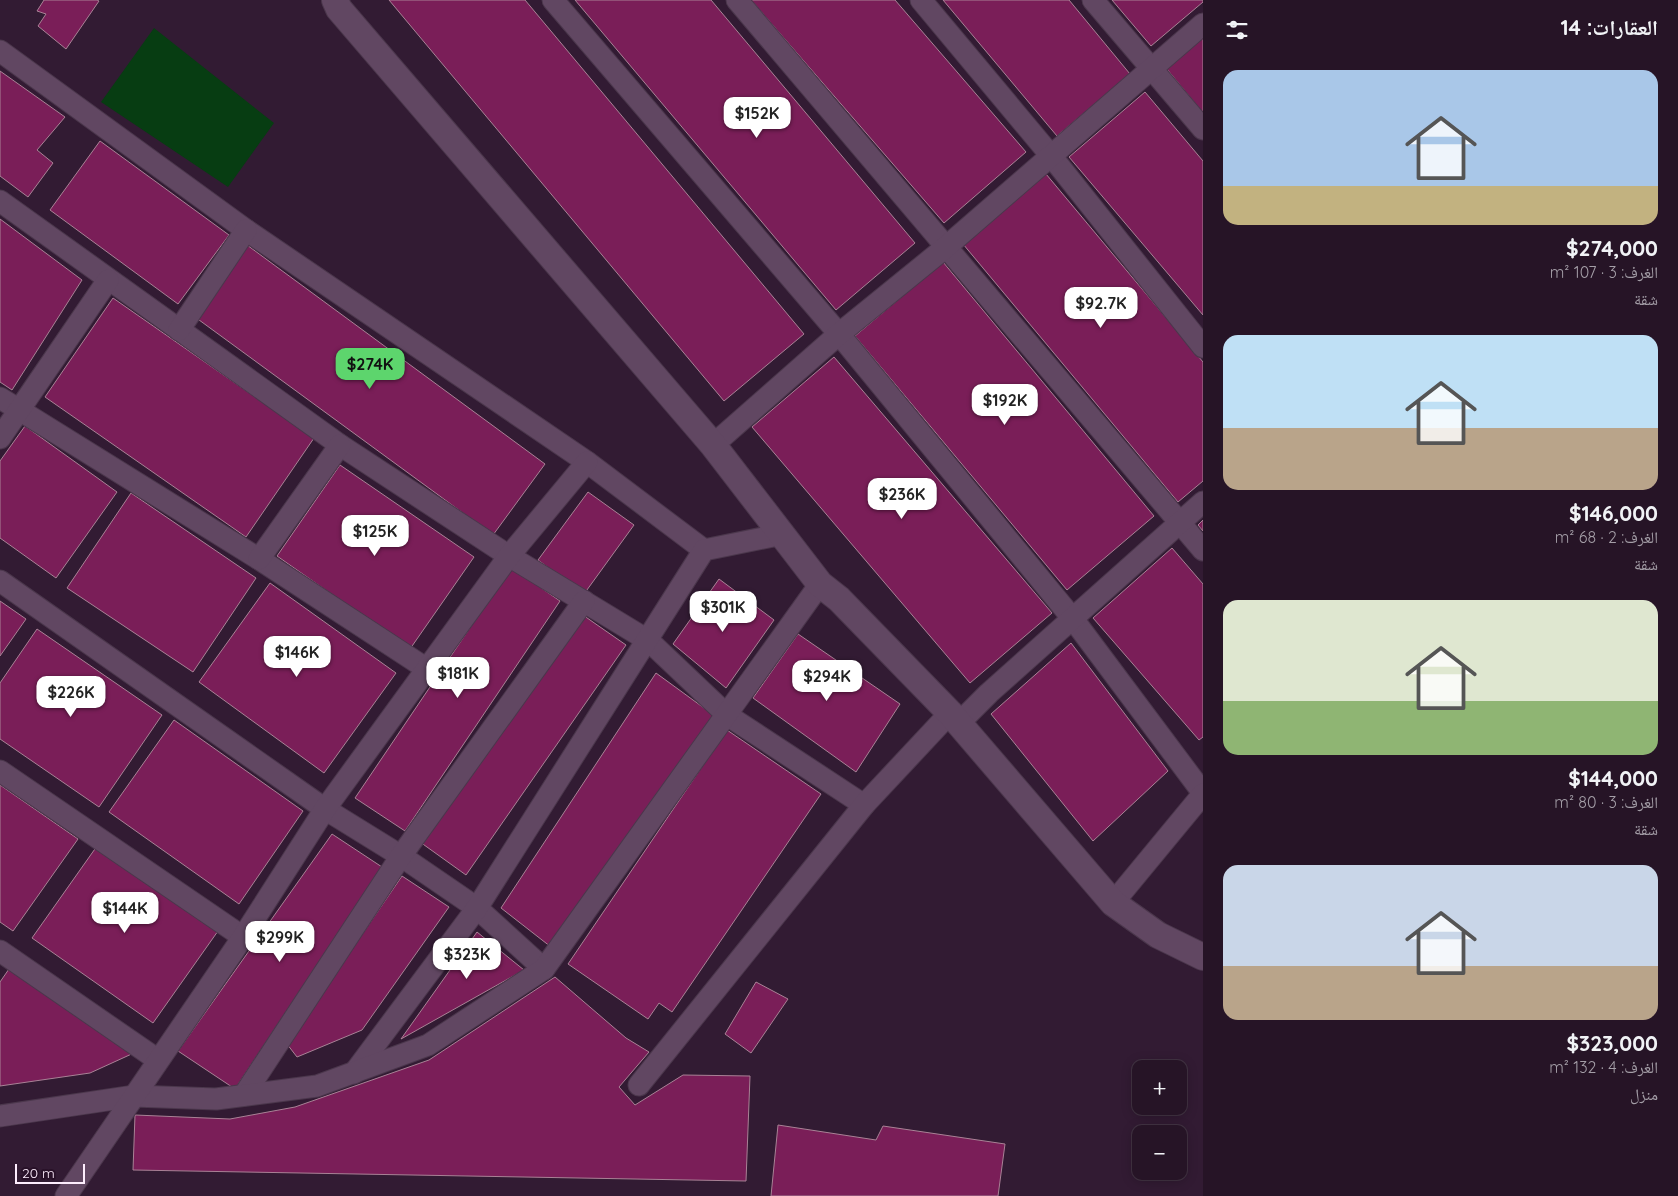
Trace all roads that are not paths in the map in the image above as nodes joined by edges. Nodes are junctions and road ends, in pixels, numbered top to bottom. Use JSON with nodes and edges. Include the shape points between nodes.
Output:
{"nodes":[{"id":1,"x":335,"y":0,"type":"edge"},
{"id":2,"x":553,"y":0,"type":"edge"},
{"id":3,"x":737,"y":0,"type":"edge"},
{"id":4,"x":921,"y":0,"type":"edge"},
{"id":5,"x":1093,"y":0,"type":"edge"},
{"id":6,"x":1203,"y":24,"type":"edge"},
{"id":7,"x":0,"y":51,"type":"edge"},
{"id":8,"x":1152,"y":68,"type":"junction"},
{"id":9,"x":1203,"y":129,"type":"edge"},
{"id":10,"x":1052,"y":157,"type":"junction"},
{"id":11,"x":0,"y":201,"type":"edge"},
{"id":12,"x":246,"y":230,"type":"junction"},
{"id":13,"x":946,"y":247,"type":"junction"},
{"id":14,"x":108,"y":280,"type":"junction"},
{"id":15,"x":179,"y":330,"type":"junction"},
{"id":16,"x":839,"y":334,"type":"junction"},
{"id":17,"x":1203,"y":347,"type":"edge"},
{"id":18,"x":0,"y":398,"type":"edge"},
{"id":19,"x":19,"y":411,"type":"junction"},
{"id":20,"x":0,"y":438,"type":"edge"},
{"id":21,"x":340,"y":444,"type":"junction"},
{"id":22,"x":712,"y":445,"type":"junction"},
{"id":23,"x":588,"y":462,"type":"junction"},
{"id":24,"x":1203,"y":502,"type":"edge"},
{"id":25,"x":1180,"y":523,"type":"junction"},
{"id":26,"x":783,"y":534,"type":"junction"},
{"id":27,"x":704,"y":550,"type":"junction"},
{"id":28,"x":1203,"y":550,"type":"edge"},
{"id":29,"x":509,"y":556,"type":"junction"},
{"id":30,"x":258,"y":559,"type":"junction"},
{"id":31,"x":0,"y":581,"type":"edge"},
{"id":32,"x":820,"y":584,"type":"junction"},
{"id":33,"x":584,"y":602,"type":"junction"},
{"id":34,"x":1073,"y":619,"type":"junction"},
{"id":35,"x":648,"y":641,"type":"junction"},
{"id":36,"x":427,"y":669,"type":"junction"},
{"id":37,"x":727,"y":715,"type":"junction"},
{"id":38,"x":954,"y":718,"type":"junction"},
{"id":39,"x":0,"y":771,"type":"edge"},
{"id":40,"x":1203,"y":794,"type":"edge"},
{"id":41,"x":864,"y":805,"type":"junction"},
{"id":42,"x":325,"y":809,"type":"junction"},
{"id":43,"x":401,"y":856,"type":"junction"},
{"id":44,"x":1113,"y":903,"type":"junction"},
{"id":45,"x":478,"y":908,"type":"junction"},
{"id":46,"x":243,"y":937,"type":"junction"},
{"id":47,"x":0,"y":951,"type":"edge"},
{"id":48,"x":1203,"y":957,"type":"edge"},
{"id":49,"x":544,"y":969,"type":"junction"},
{"id":50,"x":158,"y":1060,"type":"junction"},
{"id":51,"x":354,"y":1073,"type":"junction"},
{"id":52,"x":640,"y":1085,"type":"dead end"},
{"id":53,"x":134,"y":1096,"type":"junction"},
{"id":54,"x":244,"y":1096,"type":"junction"},
{"id":55,"x":0,"y":1116,"type":"edge"},
{"id":56,"x":66,"y":1196,"type":"edge"}],
"edges":[{"from":1,"to":22,"type":"street","via":[[339,9]]},
{"from":2,"to":16,"type":"street"},
{"from":3,"to":13,"type":"street"},
{"from":4,"to":10,"type":"street"},
{"from":5,"to":8,"type":"street"},
{"from":6,"to":8,"type":"street"},
{"from":7,"to":12,"type":"street"},
{"from":8,"to":9,"type":"street"},
{"from":8,"to":10,"type":"street"},
{"from":10,"to":13,"type":"street"},
{"from":10,"to":17,"type":"street"},
{"from":11,"to":14,"type":"street"},
{"from":12,"to":15,"type":"street"},
{"from":12,"to":23,"type":"street"},
{"from":13,"to":16,"type":"street"},
{"from":13,"to":25,"type":"street"},
{"from":14,"to":15,"type":"street"},
{"from":14,"to":19,"type":"street"},
{"from":15,"to":21,"type":"street"},
{"from":16,"to":22,"type":"street"},
{"from":16,"to":34,"type":"street"},
{"from":18,"to":19,"type":"street"},
{"from":19,"to":20,"type":"street"},
{"from":19,"to":30,"type":"street"},
{"from":21,"to":29,"type":"street"},
{"from":21,"to":30,"type":"street"},
{"from":22,"to":26,"type":"street"},
{"from":23,"to":27,"type":"street"},
{"from":23,"to":29,"type":"street"},
{"from":24,"to":25,"type":"street"},
{"from":25,"to":28,"type":"street"},
{"from":25,"to":34,"type":"street"},
{"from":26,"to":27,"type":"street"},
{"from":26,"to":32,"type":"street"},
{"from":27,"to":35,"type":"street"},
{"from":29,"to":33,"type":"street"},
{"from":29,"to":36,"type":"street"},
{"from":30,"to":36,"type":"street"},
{"from":31,"to":42,"type":"street"},
{"from":32,"to":37,"type":"street"},
{"from":32,"to":38,"type":"street","via":[[839,599]]},
{"from":33,"to":35,"type":"street"},
{"from":33,"to":43,"type":"street"},
{"from":34,"to":38,"type":"street","via":[[989,693]]},
{"from":34,"to":40,"type":"street"},
{"from":35,"to":37,"type":"street"},
{"from":35,"to":45,"type":"street"},
{"from":36,"to":42,"type":"street"},
{"from":37,"to":41,"type":"street"},
{"from":37,"to":49,"type":"street"},
{"from":38,"to":41,"type":"street"},
{"from":38,"to":44,"type":"street"},
{"from":39,"to":46,"type":"street"},
{"from":40,"to":44,"type":"street"},
{"from":41,"to":52,"type":"street"},
{"from":42,"to":43,"type":"street"},
{"from":42,"to":46,"type":"street"},
{"from":43,"to":45,"type":"street"},
{"from":43,"to":54,"type":"street"},
{"from":44,"to":48,"type":"street","via":[[1158,935]]},
{"from":45,"to":49,"type":"street"},
{"from":45,"to":51,"type":"street"},
{"from":46,"to":50,"type":"street"},
{"from":47,"to":50,"type":"street"},
{"from":49,"to":51,"type":"street","via":[[428,1046]]},
{"from":50,"to":53,"type":"street"},
{"from":51,"to":54,"type":"street","via":[[317,1086]]},
{"from":53,"to":54,"type":"street","via":[[216,1099]]},
{"from":53,"to":55,"type":"street"},
{"from":53,"to":56,"type":"street"}]}
